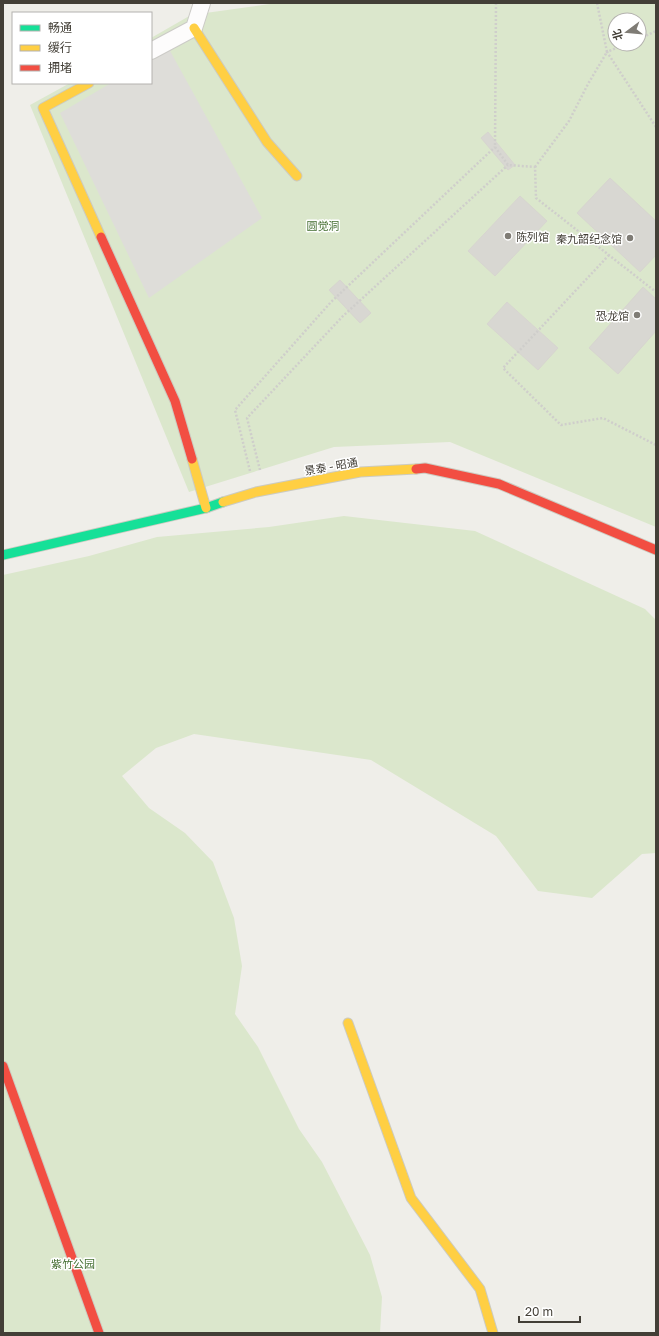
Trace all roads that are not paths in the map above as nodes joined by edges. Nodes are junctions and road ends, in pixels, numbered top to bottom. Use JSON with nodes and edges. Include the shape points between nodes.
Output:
{"nodes":[{"id":1,"x":202,"y":3,"type":"edge"},
{"id":2,"x":194,"y":28,"type":"junction"},
{"id":3,"x":152,"y":49,"type":"edge"},
{"id":4,"x":87,"y":84,"type":"edge"},
{"id":5,"x":297,"y":176,"type":"dead end"},
{"id":6,"x":206,"y":508,"type":"junction"},
{"id":7,"x":656,"y":550,"type":"edge"},
{"id":8,"x":3,"y":555,"type":"edge"},
{"id":9,"x":348,"y":1023,"type":"dead end"},
{"id":10,"x":3,"y":1066,"type":"edge"},
{"id":11,"x":100,"y":1333,"type":"edge"},
{"id":12,"x":493,"y":1333,"type":"edge"}],
"edges":[{"from":1,"to":2,"type":"street"},
{"from":2,"to":3,"type":"street"},
{"from":2,"to":5,"type":"main road","via":[[268,142]]},
{"from":4,"to":6,"type":"main road","via":[[43,108],[174,401]]},
{"from":6,"to":7,"type":"main road","name":"景泰 - 昭通","via":[[256,492],[360,472],[425,468],[499,484]]},
{"from":6,"to":8,"type":"main road","name":"景泰 - 昭通"},
{"from":9,"to":12,"type":"main road","via":[[411,1198],[480,1290]]},
{"from":10,"to":11,"type":"main road"}]}
